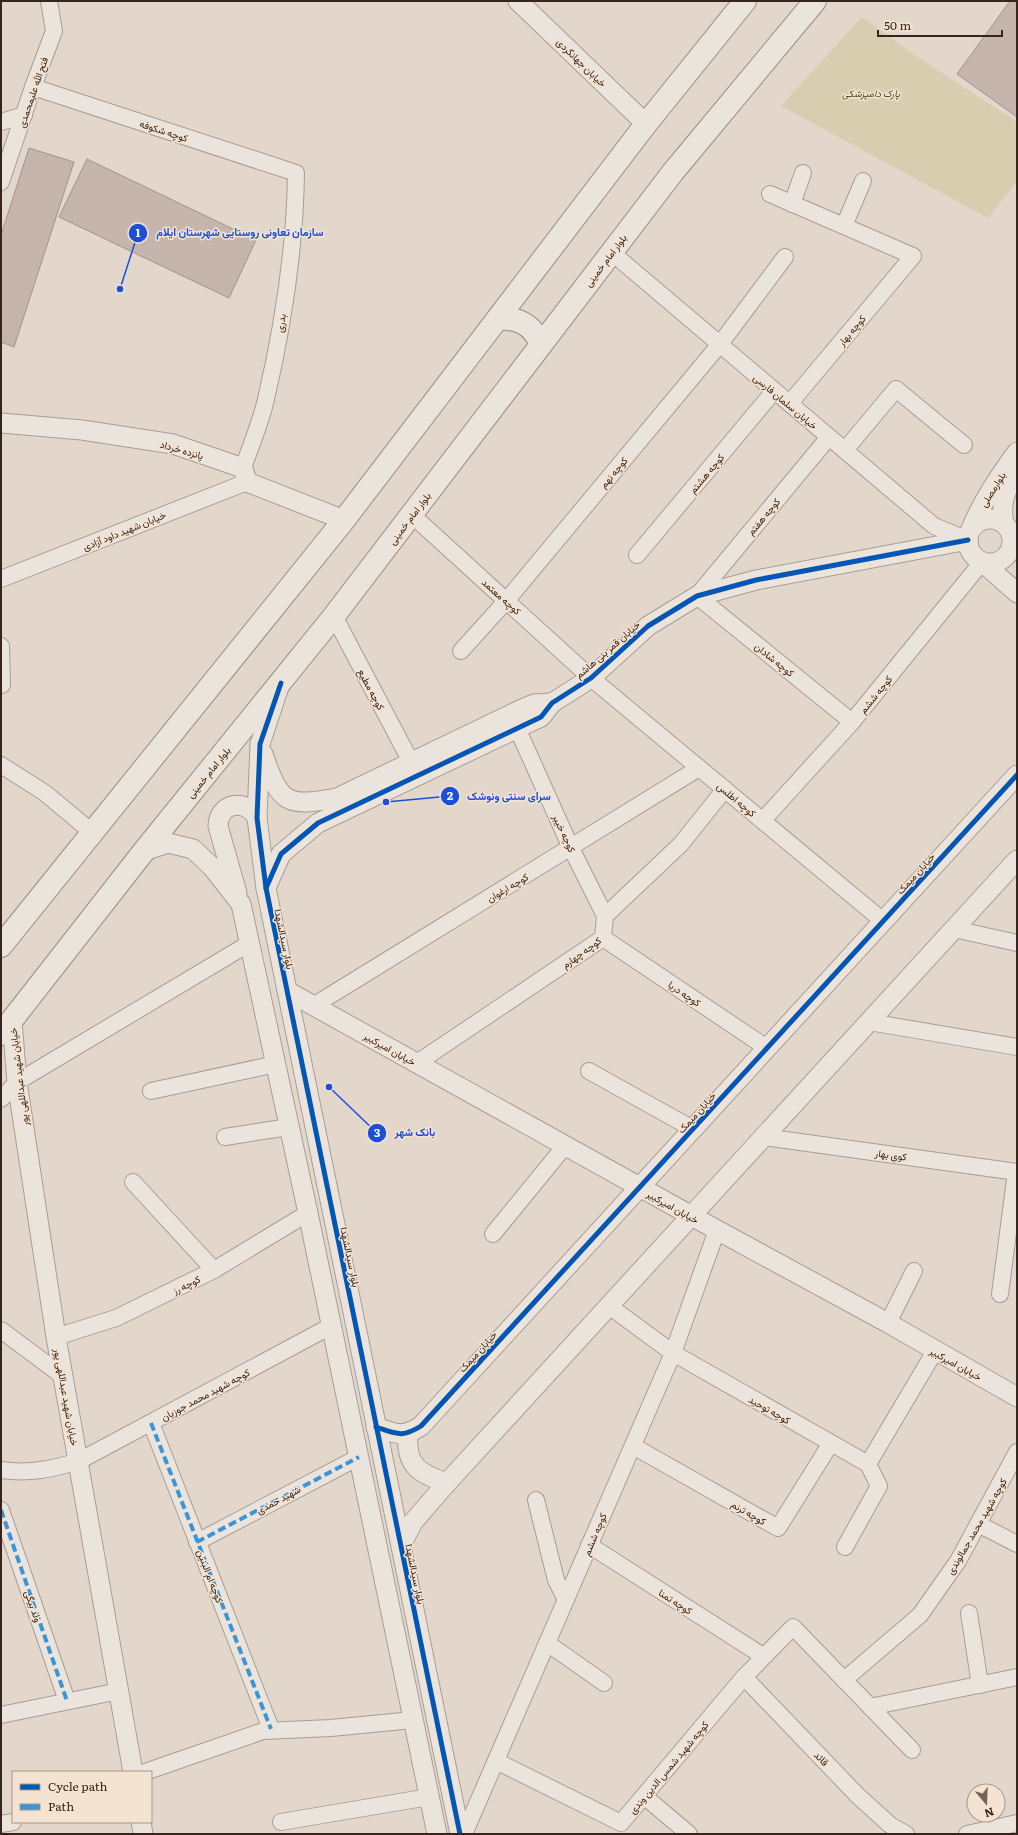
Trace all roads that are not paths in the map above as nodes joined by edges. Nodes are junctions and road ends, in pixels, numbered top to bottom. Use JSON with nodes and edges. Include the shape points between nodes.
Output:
{"nodes":[{"id":1,"x":49,"y":1,"type":"edge"},
{"id":2,"x":518,"y":1,"type":"edge"},
{"id":3,"x":746,"y":1,"type":"edge"},
{"id":4,"x":815,"y":1,"type":"edge"},
{"id":5,"x":33,"y":87,"type":"junction"},
{"id":6,"x":24,"y":115,"type":"junction"},
{"id":7,"x":1,"y":122,"type":"edge"},
{"id":8,"x":646,"y":124,"type":"junction"},
{"id":9,"x":296,"y":173,"type":"joint"},
{"id":10,"x":803,"y":173,"type":"dead end"},
{"id":11,"x":863,"y":181,"type":"dead end"},
{"id":12,"x":1,"y":182,"type":"edge"},
{"id":13,"x":770,"y":194,"type":"dead end"},
{"id":14,"x":792,"y":204,"type":"junction"},
{"id":15,"x":844,"y":226,"type":"junction"},
{"id":16,"x":611,"y":252,"type":"junction"},
{"id":17,"x":785,"y":257,"type":"dead end"},
{"id":18,"x":498,"y":318,"type":"junction"},
{"id":19,"x":541,"y":344,"type":"junction"},
{"id":20,"x":720,"y":344,"type":"junction"},
{"id":21,"x":774,"y":391,"type":"junction"},
{"id":22,"x":790,"y":403,"type":"junction"},
{"id":23,"x":1,"y":423,"type":"edge"},
{"id":24,"x":829,"y":437,"type":"junction"},
{"id":25,"x":964,"y":445,"type":"dead end"},
{"id":26,"x":845,"y":450,"type":"junction"},
{"id":27,"x":1017,"y":452,"type":"edge"},
{"id":28,"x":1017,"y":474,"type":"edge"},
{"id":29,"x":245,"y":475,"type":"junction"},
{"id":30,"x":412,"y":515,"type":"junction"},
{"id":31,"x":344,"y":520,"type":"junction"},
{"id":32,"x":1004,"y":523,"type":"junction"},
{"id":33,"x":969,"y":534,"type":"junction"},
{"id":34,"x":1015,"y":542,"type":"edge"},
{"id":35,"x":637,"y":555,"type":"dead end"},
{"id":36,"x":982,"y":562,"type":"junction"},
{"id":37,"x":1,"y":579,"type":"edge"},
{"id":38,"x":1017,"y":593,"type":"edge"},
{"id":39,"x":697,"y":596,"type":"junction"},
{"id":40,"x":506,"y":600,"type":"junction"},
{"id":41,"x":334,"y":616,"type":"junction"},
{"id":42,"x":1,"y":646,"type":"edge"},
{"id":43,"x":461,"y":651,"type":"dead end"},
{"id":44,"x":591,"y":678,"type":"junction"},
{"id":45,"x":281,"y":683,"type":"junction"},
{"id":46,"x":2,"y":685,"type":"dead end"},
{"id":47,"x":552,"y":703,"type":"junction"},
{"id":48,"x":852,"y":722,"type":"junction"},
{"id":49,"x":517,"y":728,"type":"junction"},
{"id":50,"x":260,"y":744,"type":"junction"},
{"id":51,"x":411,"y":762,"type":"junction"},
{"id":52,"x":1,"y":765,"type":"edge"},
{"id":53,"x":699,"y":768,"type":"junction"},
{"id":54,"x":1017,"y":775,"type":"edge"},
{"id":55,"x":725,"y":789,"type":"junction"},
{"id":56,"x":257,"y":818,"type":"junction"},
{"id":57,"x":762,"y":820,"type":"junction"},
{"id":58,"x":93,"y":833,"type":"junction"},
{"id":59,"x":571,"y":848,"type":"junction"},
{"id":60,"x":144,"y":851,"type":"junction"},
{"id":61,"x":1017,"y":860,"type":"edge"},
{"id":62,"x":266,"y":888,"type":"junction"},
{"id":63,"x":240,"y":904,"type":"junction"},
{"id":64,"x":605,"y":916,"type":"junction"},
{"id":65,"x":883,"y":921,"type":"junction"},
{"id":66,"x":954,"y":929,"type":"junction"},
{"id":67,"x":602,"y":938,"type":"junction"},
{"id":68,"x":250,"y":943,"type":"junction"},
{"id":69,"x":1017,"y":943,"type":"edge"},
{"id":70,"x":1,"y":946,"type":"edge"},
{"id":71,"x":287,"y":991,"type":"junction"},
{"id":72,"x":313,"y":1006,"type":"junction"},
{"id":73,"x":869,"y":1022,"type":"junction"},
{"id":74,"x":6,"y":1027,"type":"edge"},
{"id":75,"x":1017,"y":1047,"type":"edge"},
{"id":76,"x":767,"y":1048,"type":"junction"},
{"id":77,"x":417,"y":1063,"type":"junction"},
{"id":78,"x":276,"y":1064,"type":"junction"},
{"id":79,"x":589,"y":1071,"type":"dead end"},
{"id":80,"x":17,"y":1082,"type":"junction"},
{"id":81,"x":151,"y":1091,"type":"dead end"},
{"id":82,"x":1,"y":1099,"type":"edge"},
{"id":83,"x":289,"y":1127,"type":"junction"},
{"id":84,"x":693,"y":1129,"type":"junction"},
{"id":85,"x":764,"y":1136,"type":"junction"},
{"id":86,"x":226,"y":1137,"type":"dead end"},
{"id":87,"x":565,"y":1146,"type":"junction"},
{"id":88,"x":1016,"y":1172,"type":"edge"},
{"id":89,"x":134,"y":1182,"type":"dead end"},
{"id":90,"x":640,"y":1187,"type":"junction"},
{"id":91,"x":308,"y":1213,"type":"junction"},
{"id":92,"x":691,"y":1216,"type":"junction"},
{"id":93,"x":717,"y":1230,"type":"junction"},
{"id":94,"x":493,"y":1234,"type":"dead end"},
{"id":95,"x":214,"y":1270,"type":"junction"},
{"id":96,"x":914,"y":1271,"type":"dead end"},
{"id":97,"x":1000,"y":1294,"type":"dead end"},
{"id":98,"x":609,"y":1306,"type":"junction"},
{"id":99,"x":888,"y":1323,"type":"junction"},
{"id":100,"x":331,"y":1326,"type":"junction"},
{"id":101,"x":1,"y":1330,"type":"edge"},
{"id":102,"x":56,"y":1337,"type":"junction"},
{"id":103,"x":935,"y":1351,"type":"junction"},
{"id":104,"x":672,"y":1353,"type":"junction"},
{"id":105,"x":64,"y":1377,"type":"junction"},
{"id":106,"x":1017,"y":1397,"type":"edge"},
{"id":107,"x":151,"y":1423,"type":"junction"},
{"id":108,"x":376,"y":1427,"type":"junction"},
{"id":109,"x":408,"y":1434,"type":"junction"},
{"id":110,"x":831,"y":1443,"type":"junction"},
{"id":111,"x":633,"y":1446,"type":"junction"},
{"id":112,"x":1017,"y":1452,"type":"edge"},
{"id":113,"x":359,"y":1457,"type":"junction"},
{"id":114,"x":79,"y":1462,"type":"junction"},
{"id":115,"x":870,"y":1467,"type":"junction"},
{"id":116,"x":1,"y":1470,"type":"edge"},
{"id":117,"x":387,"y":1480,"type":"junction"},
{"id":118,"x":447,"y":1483,"type":"junction"},
{"id":119,"x":365,"y":1487,"type":"junction"},
{"id":120,"x":536,"y":1500,"type":"dead end"},
{"id":121,"x":1,"y":1510,"type":"edge"},
{"id":122,"x":978,"y":1524,"type":"junction"},
{"id":123,"x":197,"y":1542,"type":"junction"},
{"id":124,"x":1017,"y":1544,"type":"edge"},
{"id":125,"x":400,"y":1545,"type":"junction"},
{"id":126,"x":589,"y":1545,"type":"junction"},
{"id":127,"x":845,"y":1547,"type":"dead end"},
{"id":128,"x":566,"y":1600,"type":"junction"},
{"id":129,"x":969,"y":1613,"type":"dead end"},
{"id":130,"x":547,"y":1644,"type":"junction"},
{"id":131,"x":763,"y":1656,"type":"junction"},
{"id":132,"x":744,"y":1677,"type":"junction"},
{"id":133,"x":844,"y":1680,"type":"junction"},
{"id":134,"x":604,"y":1683,"type":"dead end"},
{"id":135,"x":1016,"y":1683,"type":"edge"},
{"id":136,"x":980,"y":1685,"type":"junction"},
{"id":137,"x":119,"y":1691,"type":"junction"},
{"id":138,"x":67,"y":1701,"type":"junction"},
{"id":139,"x":870,"y":1707,"type":"junction"},
{"id":140,"x":1,"y":1715,"type":"edge"},
{"id":141,"x":413,"y":1720,"type":"junction"},
{"id":142,"x":271,"y":1730,"type":"junction"},
{"id":143,"x":912,"y":1750,"type":"dead end"},
{"id":144,"x":496,"y":1761,"type":"junction"},
{"id":145,"x":132,"y":1771,"type":"edge"},
{"id":146,"x":147,"y":1771,"type":"edge"},
{"id":147,"x":644,"y":1796,"type":"junction"},
{"id":148,"x":429,"y":1797,"type":"junction"},
{"id":149,"x":12,"y":1822,"type":"edge"},
{"id":150,"x":281,"y":1822,"type":"dead end"},
{"id":151,"x":141,"y":1823,"type":"edge"},
{"id":152,"x":1017,"y":1823,"type":"edge"},
{"id":153,"x":1,"y":1824,"type":"edge"},
{"id":154,"x":143,"y":1834,"type":"edge"},
{"id":155,"x":437,"y":1834,"type":"edge"},
{"id":156,"x":460,"y":1834,"type":"edge"},
{"id":157,"x":464,"y":1834,"type":"edge"},
{"id":158,"x":689,"y":1834,"type":"edge"},
{"id":159,"x":906,"y":1834,"type":"edge"},
{"id":160,"x":967,"y":1834,"type":"edge"}],
"edges":[{"from":1,"to":5,"type":"street","name":"فتح الله علیمحمدی","via":[[54,31]]},
{"from":2,"to":8,"type":"street","name":"خیابان جهانگردی"},
{"from":3,"to":8,"type":"main road"},
{"from":4,"to":16,"type":"main road","name":"بلوار امام خمینی","via":[[673,172]]},
{"from":5,"to":6,"type":"street","name":"فتح الله علیمحمدی"},
{"from":5,"to":9,"type":"street","name":"کوچه شکوفه"},
{"from":6,"to":7,"type":"street"},
{"from":6,"to":12,"type":"street","name":"فتح الله علیمحمدی"},
{"from":8,"to":18,"type":"main road"},
{"from":9,"to":29,"type":"street","name":"بدری","via":[[289,266],[279,333],[266,400]]},
{"from":10,"to":14,"type":"street"},
{"from":11,"to":15,"type":"street"},
{"from":13,"to":14,"type":"street"},
{"from":14,"to":15,"type":"street"},
{"from":15,"to":22,"type":"street","name":"کوچه بهار","via":[[913,256]]},
{"from":16,"to":19,"type":"main road","name":"بلوار امام خمینی"},
{"from":16,"to":20,"type":"street","name":"خیابان سلمان فارسی"},
{"from":17,"to":20,"type":"street","name":"کوچه نهم"},
{"from":18,"to":19,"type":"main road","via":[[520,320],[529,326]]},
{"from":18,"to":31,"type":"main road"},
{"from":19,"to":30,"type":"main road","name":"بلوار امام خمینی"},
{"from":20,"to":21,"type":"street","name":"خیابان سلمان فارسی"},
{"from":20,"to":40,"type":"street","name":"کوچه نهم"},
{"from":21,"to":22,"type":"street","name":"خیابان سلمان فارسی"},
{"from":21,"to":35,"type":"street","name":"کوچه هشتم"},
{"from":22,"to":24,"type":"street","name":"خیابان سلمان فارسی"},
{"from":23,"to":29,"type":"street","name":"پانزده خرداد","via":[[82,430],[173,444]]},
{"from":24,"to":26,"type":"street","name":"خیابان سلمان فارسی"},
{"from":24,"to":39,"type":"street","name":"کوچه هفتم"},
{"from":25,"to":26,"type":"street","via":[[896,389]]},
{"from":26,"to":33,"type":"street","name":"خیابان سلمان فارسی","via":[[934,526]]},
{"from":27,"to":33,"type":"street","name":"بلوارمصلی","via":[[981,505]]},
{"from":28,"to":32,"type":"street","name":"بلوارمصلی","via":[[1006,489],[1003,499],[1001,511]]},
{"from":29,"to":31,"type":"street","name":"پانزده خرداد"},
{"from":29,"to":37,"type":"street","name":"خیابان شهید داود آزادی"},
{"from":30,"to":40,"type":"street","name":"کوچه معتمد"},
{"from":30,"to":41,"type":"main road","name":"بلوار امام خمینی"},
{"from":31,"to":58,"type":"main road"},
{"from":32,"to":33,"type":"street","via":[[992,518],[986,519],[975,524]]},
{"from":32,"to":34,"type":"street","via":[[1011,531]]},
{"from":33,"to":36,"type":"street","via":[[972,555]]},
{"from":33,"to":39,"type":"street","name":"خیابان قمر بنی هاشم","via":[[756,580]]},
{"from":34,"to":36,"type":"street","via":[[1005,558],[994,563]]},
{"from":36,"to":38,"type":"street"},
{"from":36,"to":48,"type":"street","name":"کوچه ششم"},
{"from":39,"to":44,"type":"street","name":"خیابان قمر بنی هاشم","via":[[648,626]]},
{"from":39,"to":48,"type":"street","name":"کوچه شادان"},
{"from":40,"to":43,"type":"street","name":"کوچه نهم"},
{"from":40,"to":44,"type":"street","name":"کوچه معتمد"},
{"from":41,"to":45,"type":"main road","name":"بلوار امام خمینی"},
{"from":41,"to":51,"type":"street","name":"کوچه مطیع"},
{"from":42,"to":46,"type":"street"},
{"from":44,"to":47,"type":"street","name":"خیابان قمر بنی هاشم"},
{"from":44,"to":53,"type":"street","name":"کوچه اطلس"},
{"from":45,"to":50,"type":"street","name":"بلوار سیدالشهدا"},
{"from":45,"to":60,"type":"main road","name":"بلوار امام خمینی"},
{"from":47,"to":49,"type":"street","name":"خیابان قمر بنی هاشم","via":[[541,717]]},
{"from":47,"to":51,"type":"street","name":"خیابان قمر بنی هاشم","via":[[534,704]]},
{"from":48,"to":57,"type":"street","name":"کوچه ششم"},
{"from":49,"to":59,"type":"street","name":"کوچه خیبر"},
{"from":49,"to":62,"type":"street","name":"خیابان قمر بنی هاشم","via":[[318,823],[281,854]]},
{"from":50,"to":51,"type":"street","name":"خیابان قمر بنی هاشم","via":[[275,786],[287,799],[306,803],[337,798]]},
{"from":50,"to":56,"type":"street","name":"بلوار سیدالشهدا"},
{"from":52,"to":58,"type":"street","via":[[45,793]]},
{"from":53,"to":55,"type":"street","name":"کوچه اطلس"},
{"from":53,"to":59,"type":"street","name":"کوچه ارغوان"},
{"from":54,"to":65,"type":"street","name":"خیابان میمک"},
{"from":55,"to":57,"type":"street","name":"کوچه اطلس"},
{"from":55,"to":64,"type":"street","via":[[681,844]]},
{"from":56,"to":62,"type":"street","name":"بلوار سیدالشهدا"},
{"from":56,"to":63,"type":"street","via":[[249,808],[237,804],[225,809],[218,819]]},
{"from":57,"to":65,"type":"street","name":"کوچه اطلس"},
{"from":58,"to":70,"type":"main road"},
{"from":59,"to":64,"type":"street","name":"کوچه خیبر"},
{"from":59,"to":72,"type":"street","name":"کوچه ارغوان"},
{"from":60,"to":63,"type":"street","via":[[168,843],[193,849],[212,867]]},
{"from":60,"to":74,"type":"main road","name":"بلوار امام خمینی"},
{"from":61,"to":66,"type":"street"},
{"from":62,"to":71,"type":"street","name":"بلوار سیدالشهدا"},
{"from":63,"to":68,"type":"street"},
{"from":64,"to":67,"type":"street","name":"کوچه چهارم"},
{"from":65,"to":76,"type":"street","name":"خیابان میمک"},
{"from":66,"to":69,"type":"street"},
{"from":66,"to":73,"type":"street"},
{"from":67,"to":76,"type":"street","name":"کوچه دریا"},
{"from":67,"to":77,"type":"street","name":"کوچه چهارم"},
{"from":68,"to":78,"type":"street"},
{"from":68,"to":80,"type":"street"},
{"from":71,"to":72,"type":"street","name":"خیابان امیرکبیر"},
{"from":71,"to":108,"type":"street","name":"بلوار سیدالشهدا"},
{"from":72,"to":77,"type":"street","name":"خیابان امیرکبیر"},
{"from":73,"to":75,"type":"street"},
{"from":73,"to":85,"type":"street"},
{"from":74,"to":80,"type":"street","name":"خیابان شهید عبداللهی پور"},
{"from":76,"to":84,"type":"street","name":"خیابان میمک"},
{"from":77,"to":87,"type":"street","name":"خیابان امیرکبیر"},
{"from":78,"to":81,"type":"street"},
{"from":78,"to":83,"type":"street"},
{"from":79,"to":84,"type":"street"},
{"from":80,"to":82,"type":"street"},
{"from":80,"to":102,"type":"street","name":"خیابان شهید عبداللهی پور"},
{"from":83,"to":86,"type":"street"},
{"from":83,"to":91,"type":"street"},
{"from":84,"to":90,"type":"street","name":"خیابان میمک"},
{"from":85,"to":88,"type":"street","name":"کوی بهار"},
{"from":85,"to":92,"type":"street"},
{"from":87,"to":90,"type":"street","name":"خیابان امیرکبیر"},
{"from":87,"to":94,"type":"street"},
{"from":88,"to":97,"type":"street"},
{"from":89,"to":95,"type":"street"},
{"from":90,"to":92,"type":"street","name":"خیابان امیرکبیر"},
{"from":90,"to":109,"type":"street","name":"خیابان میمک","via":[[421,1426]]},
{"from":91,"to":95,"type":"street","name":"کوچه رز"},
{"from":91,"to":100,"type":"street"},
{"from":92,"to":93,"type":"street","name":"خیابان امیرکبیر"},
{"from":92,"to":98,"type":"street"},
{"from":93,"to":99,"type":"street","name":"خیابان امیرکبیر"},
{"from":93,"to":104,"type":"street","name":"کوچه ششم"},
{"from":95,"to":102,"type":"street","name":"کوچه رز","via":[[116,1318]]},
{"from":96,"to":99,"type":"street"},
{"from":98,"to":104,"type":"street","name":"کوچه توحید"},
{"from":98,"to":118,"type":"street"},
{"from":99,"to":103,"type":"street","name":"خیابان امیرکبیر"},
{"from":100,"to":107,"type":"street","name":"کوچه شهید محمد جوزیان"},
{"from":100,"to":113,"type":"street"},
{"from":101,"to":105,"type":"street"},
{"from":102,"to":105,"type":"street","name":"خیابان شهید عبداللهی پور"},
{"from":103,"to":106,"type":"street","name":"خیابان امیرکبیر"},
{"from":103,"to":115,"type":"street"},
{"from":104,"to":110,"type":"street","name":"کوچه توحید"},
{"from":104,"to":111,"type":"street","name":"کوچه ششم"},
{"from":105,"to":114,"type":"street","name":"خیابان شهید عبداللهی پور"},
{"from":107,"to":114,"type":"street","name":"کوچه شهید محمد جوزیان"},
{"from":107,"to":123,"type":"street","name":"کوچه ام البنین"},
{"from":108,"to":109,"type":"street"},
{"from":108,"to":117,"type":"street","name":"بلوار سیدالشهدا"},
{"from":109,"to":118,"type":"street","via":[[408,1452],[419,1471]]},
{"from":110,"to":111,"type":"street","name":"کوچه ترنم","via":[[778,1528]]},
{"from":110,"to":115,"type":"street","name":"کوچه توحید"},
{"from":111,"to":126,"type":"street","name":"کوچه ششم"},
{"from":112,"to":122,"type":"street","name":"کوچه شهید محمد جمالوندی"},
{"from":113,"to":119,"type":"street"},
{"from":113,"to":123,"type":"street","name":"شهید حمدی"},
{"from":114,"to":116,"type":"street","name":"کوچه شهید محمد جوزیان","via":[[51,1470]]},
{"from":114,"to":137,"type":"street","name":"خیابان شهید عبداللهی پور"},
{"from":115,"to":127,"type":"street","via":[[879,1486]]},
{"from":117,"to":119,"type":"street","via":[[378,1491]]},
{"from":117,"to":125,"type":"street","name":"بلوار سیدالشهدا"},
{"from":118,"to":125,"type":"street","via":[[413,1522]]},
{"from":119,"to":141,"type":"street"},
{"from":120,"to":128,"type":"street","via":[[556,1580]]},
{"from":121,"to":138,"type":"street","name":"ولد بیگی"},
{"from":122,"to":124,"type":"street"},
{"from":122,"to":133,"type":"street","name":"کوچه شهید محمد جمالوندی","via":[[958,1560],[920,1615]]},
{"from":123,"to":142,"type":"street","name":"کوچه ام البنین"},
{"from":125,"to":156,"type":"street","name":"بلوار سیدالشهدا"},
{"from":126,"to":128,"type":"street","name":"کوچه ششم"},
{"from":126,"to":131,"type":"street","name":"کوچه تمنا"},
{"from":128,"to":130,"type":"street","name":"کوچه ششم"},
{"from":129,"to":136,"type":"street"},
{"from":130,"to":134,"type":"street"},
{"from":130,"to":144,"type":"street","name":"کوچه ششم"},
{"from":131,"to":132,"type":"street","name":"کوچه شهید شمس الدین وندی"},
{"from":131,"to":133,"type":"street","name":"کوچه شهید شمس الدین وندی","via":[[793,1627]]},
{"from":132,"to":147,"type":"street","name":"کوچه شهید شمس الدین وندی"},
{"from":132,"to":159,"type":"street","name":"قائد","via":[[857,1795],[890,1825]]},
{"from":133,"to":139,"type":"street"},
{"from":135,"to":136,"type":"street"},
{"from":136,"to":139,"type":"street"},
{"from":137,"to":138,"type":"street"},
{"from":137,"to":145,"type":"street","name":"خیابان شهید عبداللهی پور"},
{"from":138,"to":140,"type":"street"},
{"from":139,"to":143,"type":"street"},
{"from":141,"to":142,"type":"street","via":[[330,1728]]},
{"from":141,"to":148,"type":"street"},
{"from":142,"to":146,"type":"street"},
{"from":144,"to":147,"type":"street","name":"کوچه شهید شمس الدین وندی","via":[[621,1823]]},
{"from":144,"to":157,"type":"street","name":"کوچه ششم"},
{"from":147,"to":158,"type":"street"},
{"from":148,"to":150,"type":"street"},
{"from":148,"to":155,"type":"street"},
{"from":149,"to":153,"type":"street"},
{"from":151,"to":154,"type":"street"},
{"from":152,"to":160,"type":"street"}]}
